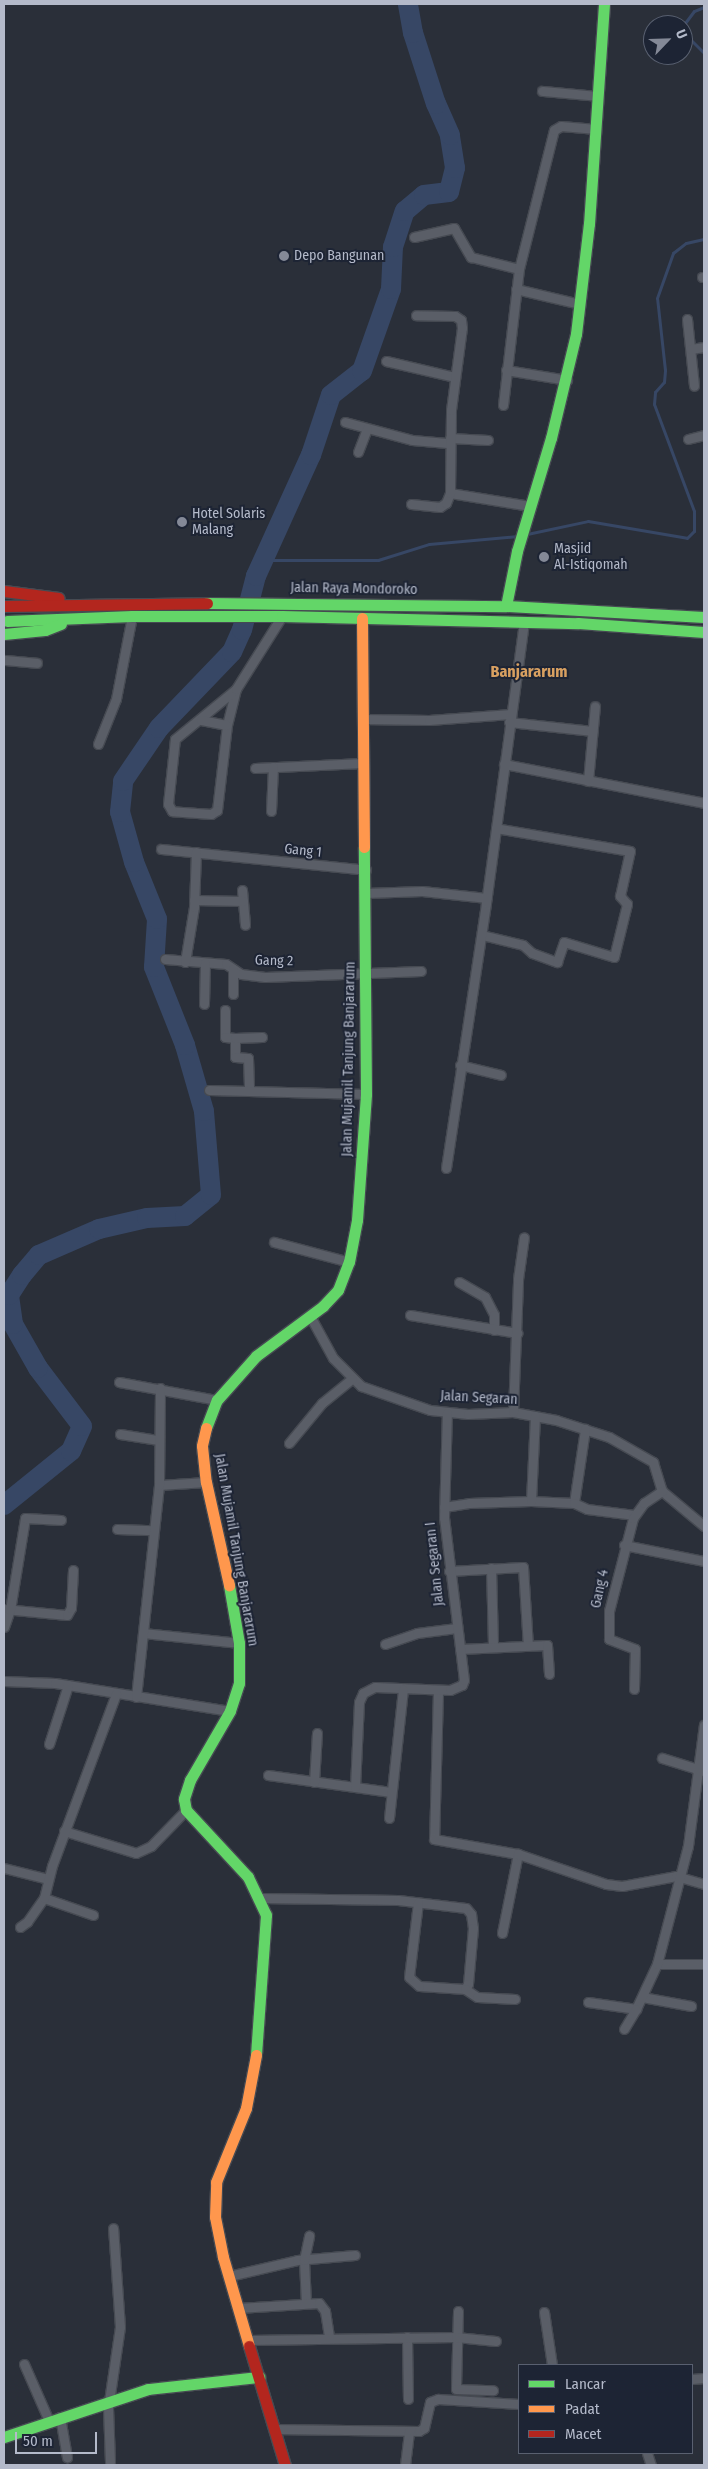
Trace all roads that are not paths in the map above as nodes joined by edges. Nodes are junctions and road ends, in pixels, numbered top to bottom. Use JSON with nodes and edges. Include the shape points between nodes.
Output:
{"nodes":[{"id":1,"x":604,"y":4,"type":"edge"},
{"id":2,"x":542,"y":91,"type":"dead end"},
{"id":3,"x":598,"y":96,"type":"junction"},
{"id":4,"x":596,"y":129,"type":"junction"},
{"id":5,"x":414,"y":237,"type":"dead end"},
{"id":6,"x":519,"y":269,"type":"junction"},
{"id":7,"x":516,"y":289,"type":"junction"},
{"id":8,"x":580,"y":304,"type":"junction"},
{"id":9,"x":416,"y":315,"type":"dead end"},
{"id":10,"x":687,"y":319,"type":"dead end"},
{"id":11,"x":704,"y":347,"type":"edge"},
{"id":12,"x":691,"y":349,"type":"junction"},
{"id":13,"x":386,"y":361,"type":"dead end"},
{"id":14,"x":506,"y":370,"type":"junction"},
{"id":15,"x":454,"y":377,"type":"junction"},
{"id":16,"x":567,"y":380,"type":"junction"},
{"id":17,"x":694,"y":386,"type":"dead end"},
{"id":18,"x":503,"y":405,"type":"dead end"},
{"id":19,"x":345,"y":422,"type":"dead end"},
{"id":20,"x":367,"y":429,"type":"junction"},
{"id":21,"x":704,"y":435,"type":"edge"},
{"id":22,"x":688,"y":439,"type":"dead end"},
{"id":23,"x":450,"y":440,"type":"junction"},
{"id":24,"x":488,"y":440,"type":"dead end"},
{"id":25,"x":358,"y":452,"type":"dead end"},
{"id":26,"x":450,"y":493,"type":"junction"},
{"id":27,"x":411,"y":504,"type":"dead end"},
{"id":28,"x":530,"y":506,"type":"junction"},
{"id":29,"x":4,"y":591,"type":"edge"},
{"id":30,"x":75,"y":603,"type":"junction"},
{"id":31,"x":4,"y":606,"type":"edge"},
{"id":32,"x":506,"y":606,"type":"junction"},
{"id":33,"x":132,"y":616,"type":"junction"},
{"id":34,"x":282,"y":616,"type":"junction"},
{"id":35,"x":704,"y":617,"type":"edge"},
{"id":36,"x":77,"y":618,"type":"junction"},
{"id":37,"x":362,"y":618,"type":"junction"},
{"id":38,"x":7,"y":621,"type":"dead end"},
{"id":39,"x":524,"y":622,"type":"junction"},
{"id":40,"x":704,"y":632,"type":"edge"},
{"id":41,"x":4,"y":634,"type":"edge"},
{"id":42,"x":4,"y":660,"type":"edge"},
{"id":43,"x":37,"y":663,"type":"dead end"},
{"id":44,"x":236,"y":689,"type":"junction"},
{"id":45,"x":595,"y":706,"type":"dead end"},
{"id":46,"x":510,"y":718,"type":"junction"},
{"id":47,"x":362,"y":719,"type":"junction"},
{"id":48,"x":201,"y":720,"type":"junction"},
{"id":49,"x":226,"y":725,"type":"junction"},
{"id":50,"x":593,"y":730,"type":"junction"},
{"id":51,"x":98,"y":744,"type":"dead end"},
{"id":52,"x":363,"y":763,"type":"junction"},
{"id":53,"x":504,"y":764,"type":"junction"},
{"id":54,"x":255,"y":768,"type":"dead end"},
{"id":55,"x":273,"y":768,"type":"junction"},
{"id":56,"x":588,"y":781,"type":"junction"},
{"id":57,"x":704,"y":803,"type":"edge"},
{"id":58,"x":271,"y":811,"type":"dead end"},
{"id":59,"x":496,"y":828,"type":"junction"},
{"id":60,"x":161,"y":849,"type":"dead end"},
{"id":61,"x":196,"y":852,"type":"junction"},
{"id":62,"x":366,"y":870,"type":"junction"},
{"id":63,"x":242,"y":890,"type":"dead end"},
{"id":64,"x":366,"y":893,"type":"junction"},
{"id":65,"x":487,"y":898,"type":"junction"},
{"id":66,"x":194,"y":900,"type":"junction"},
{"id":67,"x":243,"y":901,"type":"junction"},
{"id":68,"x":245,"y":925,"type":"dead end"},
{"id":69,"x":482,"y":935,"type":"junction"},
{"id":70,"x":165,"y":959,"type":"dead end"},
{"id":71,"x":185,"y":962,"type":"junction"},
{"id":72,"x":205,"y":963,"type":"junction"},
{"id":73,"x":233,"y":969,"type":"junction"},
{"id":74,"x":421,"y":971,"type":"dead end"},
{"id":75,"x":365,"y":972,"type":"junction"},
{"id":76,"x":233,"y":994,"type":"dead end"},
{"id":77,"x":204,"y":1004,"type":"dead end"},
{"id":78,"x":226,"y":1010,"type":"dead end"},
{"id":79,"x":262,"y":1037,"type":"dead end"},
{"id":80,"x":235,"y":1038,"type":"junction"},
{"id":81,"x":460,"y":1066,"type":"junction"},
{"id":82,"x":501,"y":1075,"type":"dead end"},
{"id":83,"x":249,"y":1088,"type":"junction"},
{"id":84,"x":209,"y":1090,"type":"dead end"},
{"id":85,"x":366,"y":1094,"type":"junction"},
{"id":86,"x":446,"y":1168,"type":"dead end"},
{"id":87,"x":524,"y":1237,"type":"dead end"},
{"id":88,"x":274,"y":1242,"type":"dead end"},
{"id":89,"x":349,"y":1262,"type":"junction"},
{"id":90,"x":459,"y":1282,"type":"dead end"},
{"id":91,"x":410,"y":1315,"type":"dead end"},
{"id":92,"x":310,"y":1316,"type":"junction"},
{"id":93,"x":494,"y":1330,"type":"junction"},
{"id":94,"x":518,"y":1333,"type":"junction"},
{"id":95,"x":352,"y":1379,"type":"junction"},
{"id":96,"x":119,"y":1382,"type":"dead end"},
{"id":97,"x":160,"y":1388,"type":"junction"},
{"id":98,"x":217,"y":1400,"type":"junction"},
{"id":99,"x":513,"y":1412,"type":"junction"},
{"id":100,"x":447,"y":1413,"type":"junction"},
{"id":101,"x":535,"y":1416,"type":"junction"},
{"id":102,"x":584,"y":1429,"type":"junction"},
{"id":103,"x":120,"y":1434,"type":"dead end"},
{"id":104,"x":159,"y":1440,"type":"junction"},
{"id":105,"x":289,"y":1443,"type":"dead end"},
{"id":106,"x":206,"y":1482,"type":"junction"},
{"id":107,"x":159,"y":1485,"type":"junction"},
{"id":108,"x":662,"y":1490,"type":"junction"},
{"id":109,"x":531,"y":1501,"type":"junction"},
{"id":110,"x":574,"y":1503,"type":"junction"},
{"id":111,"x":444,"y":1507,"type":"junction"},
{"id":112,"x":635,"y":1515,"type":"junction"},
{"id":113,"x":61,"y":1520,"type":"dead end"},
{"id":114,"x":704,"y":1526,"type":"edge"},
{"id":115,"x":117,"y":1529,"type":"dead end"},
{"id":116,"x":153,"y":1530,"type":"junction"},
{"id":117,"x":624,"y":1545,"type":"junction"},
{"id":118,"x":704,"y":1561,"type":"edge"},
{"id":119,"x":491,"y":1568,"type":"junction"},
{"id":120,"x":73,"y":1570,"type":"dead end"},
{"id":121,"x":449,"y":1571,"type":"junction"},
{"id":122,"x":7,"y":1610,"type":"edge"},
{"id":123,"x":4,"y":1627,"type":"edge"},
{"id":124,"x":457,"y":1628,"type":"junction"},
{"id":125,"x":144,"y":1633,"type":"junction"},
{"id":126,"x":239,"y":1643,"type":"junction"},
{"id":127,"x":493,"y":1643,"type":"dead end"},
{"id":128,"x":385,"y":1644,"type":"dead end"},
{"id":129,"x":528,"y":1646,"type":"junction"},
{"id":130,"x":460,"y":1649,"type":"junction"},
{"id":131,"x":549,"y":1674,"type":"dead end"},
{"id":132,"x":4,"y":1682,"type":"edge"},
{"id":133,"x":68,"y":1685,"type":"junction"},
{"id":134,"x":634,"y":1689,"type":"dead end"},
{"id":135,"x":403,"y":1690,"type":"junction"},
{"id":136,"x":438,"y":1691,"type":"junction"},
{"id":137,"x":116,"y":1694,"type":"junction"},
{"id":138,"x":136,"y":1697,"type":"junction"},
{"id":139,"x":230,"y":1711,"type":"junction"},
{"id":140,"x":704,"y":1725,"type":"edge"},
{"id":141,"x":316,"y":1733,"type":"dead end"},
{"id":142,"x":49,"y":1744,"type":"dead end"},
{"id":143,"x":662,"y":1758,"type":"dead end"},
{"id":144,"x":702,"y":1770,"type":"edge"},
{"id":145,"x":268,"y":1775,"type":"dead end"},
{"id":146,"x":314,"y":1782,"type":"junction"},
{"id":147,"x":355,"y":1787,"type":"junction"},
{"id":148,"x":391,"y":1792,"type":"junction"},
{"id":149,"x":186,"y":1810,"type":"junction"},
{"id":150,"x":389,"y":1818,"type":"dead end"},
{"id":151,"x":64,"y":1831,"type":"junction"},
{"id":152,"x":518,"y":1854,"type":"junction"},
{"id":153,"x":4,"y":1868,"type":"edge"},
{"id":154,"x":681,"y":1876,"type":"junction"},
{"id":155,"x":48,"y":1879,"type":"junction"},
{"id":156,"x":704,"y":1884,"type":"edge"},
{"id":157,"x":44,"y":1898,"type":"junction"},
{"id":158,"x":261,"y":1898,"type":"junction"},
{"id":159,"x":418,"y":1904,"type":"junction"},
{"id":160,"x":93,"y":1915,"type":"dead end"},
{"id":161,"x":20,"y":1927,"type":"dead end"},
{"id":162,"x":502,"y":1933,"type":"dead end"},
{"id":163,"x":657,"y":1964,"type":"junction"},
{"id":164,"x":704,"y":1964,"type":"edge"},
{"id":165,"x":465,"y":1989,"type":"junction"},
{"id":166,"x":642,"y":1997,"type":"junction"},
{"id":167,"x":515,"y":1999,"type":"dead end"},
{"id":168,"x":588,"y":2002,"type":"dead end"},
{"id":169,"x":691,"y":2006,"type":"dead end"},
{"id":170,"x":636,"y":2009,"type":"junction"},
{"id":171,"x":624,"y":2029,"type":"dead end"},
{"id":172,"x":113,"y":2228,"type":"dead end"},
{"id":173,"x":309,"y":2236,"type":"dead end"},
{"id":174,"x":355,"y":2255,"type":"dead end"},
{"id":175,"x":304,"y":2260,"type":"junction"},
{"id":176,"x":229,"y":2276,"type":"junction"},
{"id":177,"x":306,"y":2303,"type":"junction"},
{"id":178,"x":238,"y":2308,"type":"junction"},
{"id":179,"x":458,"y":2312,"type":"dead end"},
{"id":180,"x":544,"y":2312,"type":"dead end"},
{"id":181,"x":329,"y":2337,"type":"junction"},
{"id":182,"x":407,"y":2337,"type":"junction"},
{"id":183,"x":456,"y":2337,"type":"junction"},
{"id":184,"x":249,"y":2340,"type":"junction"},
{"id":185,"x":496,"y":2341,"type":"dead end"},
{"id":186,"x":24,"y":2364,"type":"dead end"},
{"id":187,"x":552,"y":2364,"type":"edge"},
{"id":188,"x":258,"y":2378,"type":"junction"},
{"id":189,"x":494,"y":2390,"type":"dead end"},
{"id":190,"x":110,"y":2399,"type":"junction"},
{"id":191,"x":408,"y":2399,"type":"dead end"},
{"id":192,"x":518,"y":2404,"type":"edge"},
{"id":193,"x":55,"y":2419,"type":"junction"},
{"id":194,"x":274,"y":2429,"type":"junction"},
{"id":195,"x":409,"y":2431,"type":"junction"},
{"id":196,"x":4,"y":2437,"type":"edge"},
{"id":197,"x":67,"y":2456,"type":"dead end"},
{"id":198,"x":110,"y":2462,"type":"dead end"},
{"id":199,"x":285,"y":2465,"type":"edge"},
{"id":200,"x":405,"y":2465,"type":"edge"}],
"edges":[{"from":1,"to":3,"type":"main road"},
{"from":2,"to":3,"type":"street"},
{"from":3,"to":4,"type":"main road"},
{"from":4,"to":6,"type":"street","via":[[561,126],[554,130]]},
{"from":4,"to":8,"type":"main road"},
{"from":5,"to":6,"type":"street","via":[[454,228],[471,257]]},
{"from":6,"to":7,"type":"street"},
{"from":7,"to":8,"type":"street"},
{"from":7,"to":14,"type":"street"},
{"from":8,"to":16,"type":"main road"},
{"from":9,"to":15,"type":"street","via":[[455,316],[461,320]]},
{"from":10,"to":12,"type":"street"},
{"from":11,"to":12,"type":"street"},
{"from":12,"to":17,"type":"street"},
{"from":13,"to":15,"type":"street"},
{"from":14,"to":16,"type":"street"},
{"from":14,"to":18,"type":"street"},
{"from":15,"to":23,"type":"street"},
{"from":16,"to":28,"type":"main road"},
{"from":19,"to":20,"type":"street"},
{"from":20,"to":23,"type":"street","via":[[412,440]]},
{"from":20,"to":25,"type":"street"},
{"from":21,"to":22,"type":"street"},
{"from":23,"to":24,"type":"street"},
{"from":23,"to":26,"type":"street"},
{"from":26,"to":27,"type":"street","via":[[446,503],[440,507]]},
{"from":26,"to":28,"type":"street"},
{"from":28,"to":32,"type":"main road"},
{"from":29,"to":30,"type":"main road","via":[[50,595]]},
{"from":30,"to":31,"type":"main road","name":"Jalan Raya Mondoroko"},
{"from":30,"to":32,"type":"main road","name":"Jalan Raya Mondoroko"},
{"from":32,"to":35,"type":"main road","name":"Jalan Raya Mondoroko"},
{"from":33,"to":34,"type":"main road","name":"Jalan Raya Mondoroko"},
{"from":33,"to":36,"type":"main road","name":"Jalan Raya Mondoroko"},
{"from":33,"to":51,"type":"street","via":[[116,699]]},
{"from":34,"to":37,"type":"main road","name":"Jalan Raya Mondoroko"},
{"from":34,"to":44,"type":"street"},
{"from":36,"to":38,"type":"main road","name":"Jalan Raya Mondoroko"},
{"from":36,"to":41,"type":"main road","name":"Jalan Raya Mondoroko","via":[[45,630]]},
{"from":37,"to":39,"type":"main road","name":"Jalan Raya Mondoroko"},
{"from":37,"to":47,"type":"main road","name":"Jalan Mujamil Tanjung Banjararum"},
{"from":39,"to":40,"type":"main road","name":"Jalan Raya Mondoroko"},
{"from":39,"to":46,"type":"street"},
{"from":42,"to":43,"type":"street"},
{"from":44,"to":48,"type":"street"},
{"from":44,"to":49,"type":"street"},
{"from":45,"to":50,"type":"street"},
{"from":46,"to":47,"type":"street"},
{"from":46,"to":50,"type":"street"},
{"from":46,"to":53,"type":"street"},
{"from":47,"to":52,"type":"main road","name":"Jalan Mujamil Tanjung Banjararum"},
{"from":48,"to":49,"type":"street"},
{"from":48,"to":49,"type":"street","via":[[179,734],[173,745],[168,804],[177,812],[210,814],[217,810]]},
{"from":50,"to":56,"type":"street"},
{"from":52,"to":55,"type":"street"},
{"from":52,"to":62,"type":"main road","name":"Jalan Mujamil Tanjung Banjararum"},
{"from":53,"to":56,"type":"street"},
{"from":53,"to":59,"type":"street"},
{"from":54,"to":55,"type":"street"},
{"from":55,"to":58,"type":"street"},
{"from":56,"to":57,"type":"street"},
{"from":59,"to":65,"type":"street"},
{"from":59,"to":69,"type":"street","via":[[634,851],[620,896],[627,904],[614,957],[564,942],[557,962],[532,953],[523,945]]},
{"from":60,"to":61,"type":"street","name":"Gang 1"},
{"from":61,"to":62,"type":"street","name":"Gang 1"},
{"from":61,"to":66,"type":"street"},
{"from":62,"to":64,"type":"main road","name":"Jalan Mujamil Tanjung Banjararum"},
{"from":63,"to":67,"type":"street"},
{"from":64,"to":65,"type":"street","via":[[422,891]]},
{"from":64,"to":75,"type":"main road","name":"Jalan Mujamil Tanjung Banjararum"},
{"from":65,"to":69,"type":"street"},
{"from":66,"to":67,"type":"street"},
{"from":66,"to":71,"type":"street"},
{"from":67,"to":68,"type":"street"},
{"from":69,"to":81,"type":"street"},
{"from":70,"to":71,"type":"street","name":"Gang 2"},
{"from":71,"to":72,"type":"street","name":"Gang 2"},
{"from":72,"to":73,"type":"street","name":"Gang 2","via":[[226,964]]},
{"from":72,"to":77,"type":"street"},
{"from":73,"to":75,"type":"street","name":"Gang 2","via":[[241,974],[265,978]]},
{"from":73,"to":76,"type":"street"},
{"from":74,"to":75,"type":"street","name":"Gang 2"},
{"from":75,"to":85,"type":"main road","name":"Jalan Mujamil Tanjung Banjararum"},
{"from":78,"to":80,"type":"street","via":[[225,1037]]},
{"from":79,"to":80,"type":"street"},
{"from":80,"to":83,"type":"street","via":[[235,1056],[247,1057],[249,1062]]},
{"from":81,"to":82,"type":"street"},
{"from":81,"to":86,"type":"street"},
{"from":83,"to":84,"type":"street"},
{"from":83,"to":85,"type":"street"},
{"from":85,"to":89,"type":"main road","name":"Jalan Mujamil Tanjung Banjararum","via":[[360,1193]]},
{"from":87,"to":94,"type":"street","via":[[518,1279]]},
{"from":88,"to":89,"type":"street"},
{"from":89,"to":92,"type":"main road","name":"Jalan Mujamil Tanjung Banjararum","via":[[338,1290]]},
{"from":90,"to":93,"type":"street","via":[[485,1297],[494,1315]]},
{"from":91,"to":93,"type":"street"},
{"from":92,"to":95,"type":"street","name":"Jalan Segaran","via":[[333,1358]]},
{"from":92,"to":98,"type":"main road","name":"Jalan Mujamil Tanjung Banjararum","via":[[256,1356]]},
{"from":93,"to":94,"type":"street"},
{"from":94,"to":99,"type":"street"},
{"from":95,"to":100,"type":"street","name":"Jalan Segaran","via":[[380,1395]]},
{"from":95,"to":105,"type":"street","via":[[322,1403]]},
{"from":96,"to":97,"type":"street"},
{"from":97,"to":98,"type":"street"},
{"from":97,"to":104,"type":"street"},
{"from":98,"to":106,"type":"main road","name":"Jalan Mujamil Tanjung Banjararum","via":[[204,1430],[202,1446]]},
{"from":99,"to":100,"type":"street","name":"Jalan Segaran"},
{"from":99,"to":101,"type":"street","name":"Jalan Segaran"},
{"from":100,"to":111,"type":"street","name":"Jalan Segaran I"},
{"from":101,"to":102,"type":"street","name":"Jalan Segaran"},
{"from":101,"to":109,"type":"street"},
{"from":102,"to":108,"type":"street","name":"Jalan Segaran","via":[[622,1443],[650,1460],[656,1466]]},
{"from":102,"to":110,"type":"street"},
{"from":103,"to":104,"type":"street"},
{"from":104,"to":107,"type":"street"},
{"from":106,"to":107,"type":"street"},
{"from":106,"to":126,"type":"main road","name":"Jalan Mujamil Tanjung Banjararum","via":[[227,1570]]},
{"from":107,"to":116,"type":"street"},
{"from":108,"to":112,"type":"street","name":"Gang 4","via":[[644,1503]]},
{"from":108,"to":114,"type":"street"},
{"from":109,"to":110,"type":"street"},
{"from":109,"to":111,"type":"street"},
{"from":110,"to":112,"type":"street","via":[[588,1509]]},
{"from":111,"to":121,"type":"street","name":"Jalan Segaran I"},
{"from":112,"to":117,"type":"street","name":"Gang 4"},
{"from":113,"to":122,"type":"street","via":[[25,1518]]},
{"from":115,"to":116,"type":"street"},
{"from":116,"to":125,"type":"street"},
{"from":117,"to":118,"type":"street"},
{"from":117,"to":134,"type":"street","name":"Gang 4","via":[[607,1630],[613,1642],[635,1649]]},
{"from":119,"to":121,"type":"street"},
{"from":119,"to":127,"type":"street"},
{"from":119,"to":129,"type":"street","via":[[523,1568]]},
{"from":120,"to":122,"type":"street","via":[[72,1608],[67,1615]]},
{"from":121,"to":124,"type":"street","name":"Jalan Segaran I"},
{"from":122,"to":123,"type":"street"},
{"from":124,"to":128,"type":"street","via":[[417,1633]]},
{"from":124,"to":130,"type":"street","name":"Jalan Segaran I"},
{"from":125,"to":126,"type":"street"},
{"from":125,"to":138,"type":"street"},
{"from":126,"to":139,"type":"main road","name":"Jalan Mujamil Tanjung Banjararum","via":[[239,1683]]},
{"from":129,"to":130,"type":"street"},
{"from":129,"to":131,"type":"street","via":[[549,1646]]},
{"from":130,"to":136,"type":"street","name":"Jalan Segaran I","via":[[462,1685]]},
{"from":132,"to":133,"type":"street"},
{"from":133,"to":137,"type":"street"},
{"from":133,"to":142,"type":"street"},
{"from":135,"to":136,"type":"street"},
{"from":135,"to":147,"type":"street","via":[[375,1687],[363,1693]]},
{"from":135,"to":148,"type":"street"},
{"from":136,"to":152,"type":"street","via":[[434,1839]]},
{"from":137,"to":138,"type":"street"},
{"from":137,"to":151,"type":"street"},
{"from":138,"to":139,"type":"street"},
{"from":139,"to":149,"type":"main road","name":"Jalan Mujamil Tanjung Banjararum","via":[[190,1780],[184,1798]]},
{"from":140,"to":144,"type":"street"},
{"from":141,"to":146,"type":"street"},
{"from":143,"to":144,"type":"street"},
{"from":144,"to":154,"type":"street"},
{"from":145,"to":146,"type":"street"},
{"from":146,"to":147,"type":"street"},
{"from":147,"to":148,"type":"street"},
{"from":148,"to":150,"type":"street"},
{"from":149,"to":151,"type":"street","via":[[152,1846],[136,1853]]},
{"from":149,"to":158,"type":"main road","via":[[248,1877]]},
{"from":151,"to":155,"type":"street"},
{"from":152,"to":154,"type":"street","via":[[606,1884],[622,1886]]},
{"from":152,"to":162,"type":"street"},
{"from":153,"to":155,"type":"street"},
{"from":154,"to":156,"type":"street"},
{"from":154,"to":163,"type":"street"},
{"from":155,"to":157,"type":"street"},
{"from":157,"to":160,"type":"street"},
{"from":157,"to":161,"type":"street"},
{"from":158,"to":159,"type":"street"},
{"from":158,"to":176,"type":"main road","via":[[267,1936],[254,2078],[215,2192],[218,2236]]},
{"from":159,"to":165,"type":"street","via":[[463,1907],[471,1914],[472,1941]]},
{"from":159,"to":165,"type":"street","via":[[409,1977],[419,1986]]},
{"from":163,"to":164,"type":"street"},
{"from":163,"to":166,"type":"street"},
{"from":165,"to":167,"type":"street","via":[[477,1997]]},
{"from":166,"to":169,"type":"street"},
{"from":166,"to":170,"type":"street"},
{"from":168,"to":170,"type":"street"},
{"from":170,"to":171,"type":"street"},
{"from":172,"to":190,"type":"street","via":[[120,2327]]},
{"from":173,"to":175,"type":"street"},
{"from":174,"to":175,"type":"street"},
{"from":175,"to":176,"type":"street"},
{"from":175,"to":177,"type":"street"},
{"from":176,"to":178,"type":"main road"},
{"from":177,"to":178,"type":"street"},
{"from":177,"to":181,"type":"street","via":[[319,2303],[324,2309]]},
{"from":178,"to":184,"type":"main road"},
{"from":179,"to":183,"type":"street"},
{"from":180,"to":187,"type":"street"},
{"from":181,"to":182,"type":"street"},
{"from":181,"to":184,"type":"street"},
{"from":182,"to":183,"type":"street"},
{"from":182,"to":191,"type":"street"},
{"from":183,"to":185,"type":"street"},
{"from":183,"to":189,"type":"street","via":[[456,2389]]},
{"from":184,"to":188,"type":"main road"},
{"from":186,"to":193,"type":"street"},
{"from":188,"to":190,"type":"main road","via":[[176,2384]]},
{"from":188,"to":194,"type":"main road"},
{"from":190,"to":193,"type":"main road"},
{"from":190,"to":198,"type":"street"},
{"from":192,"to":195,"type":"street","via":[[438,2399],[430,2402],[424,2428]]},
{"from":193,"to":196,"type":"main road"},
{"from":193,"to":197,"type":"street"},
{"from":194,"to":195,"type":"street"},
{"from":194,"to":199,"type":"main road"},
{"from":195,"to":200,"type":"street"}]}
